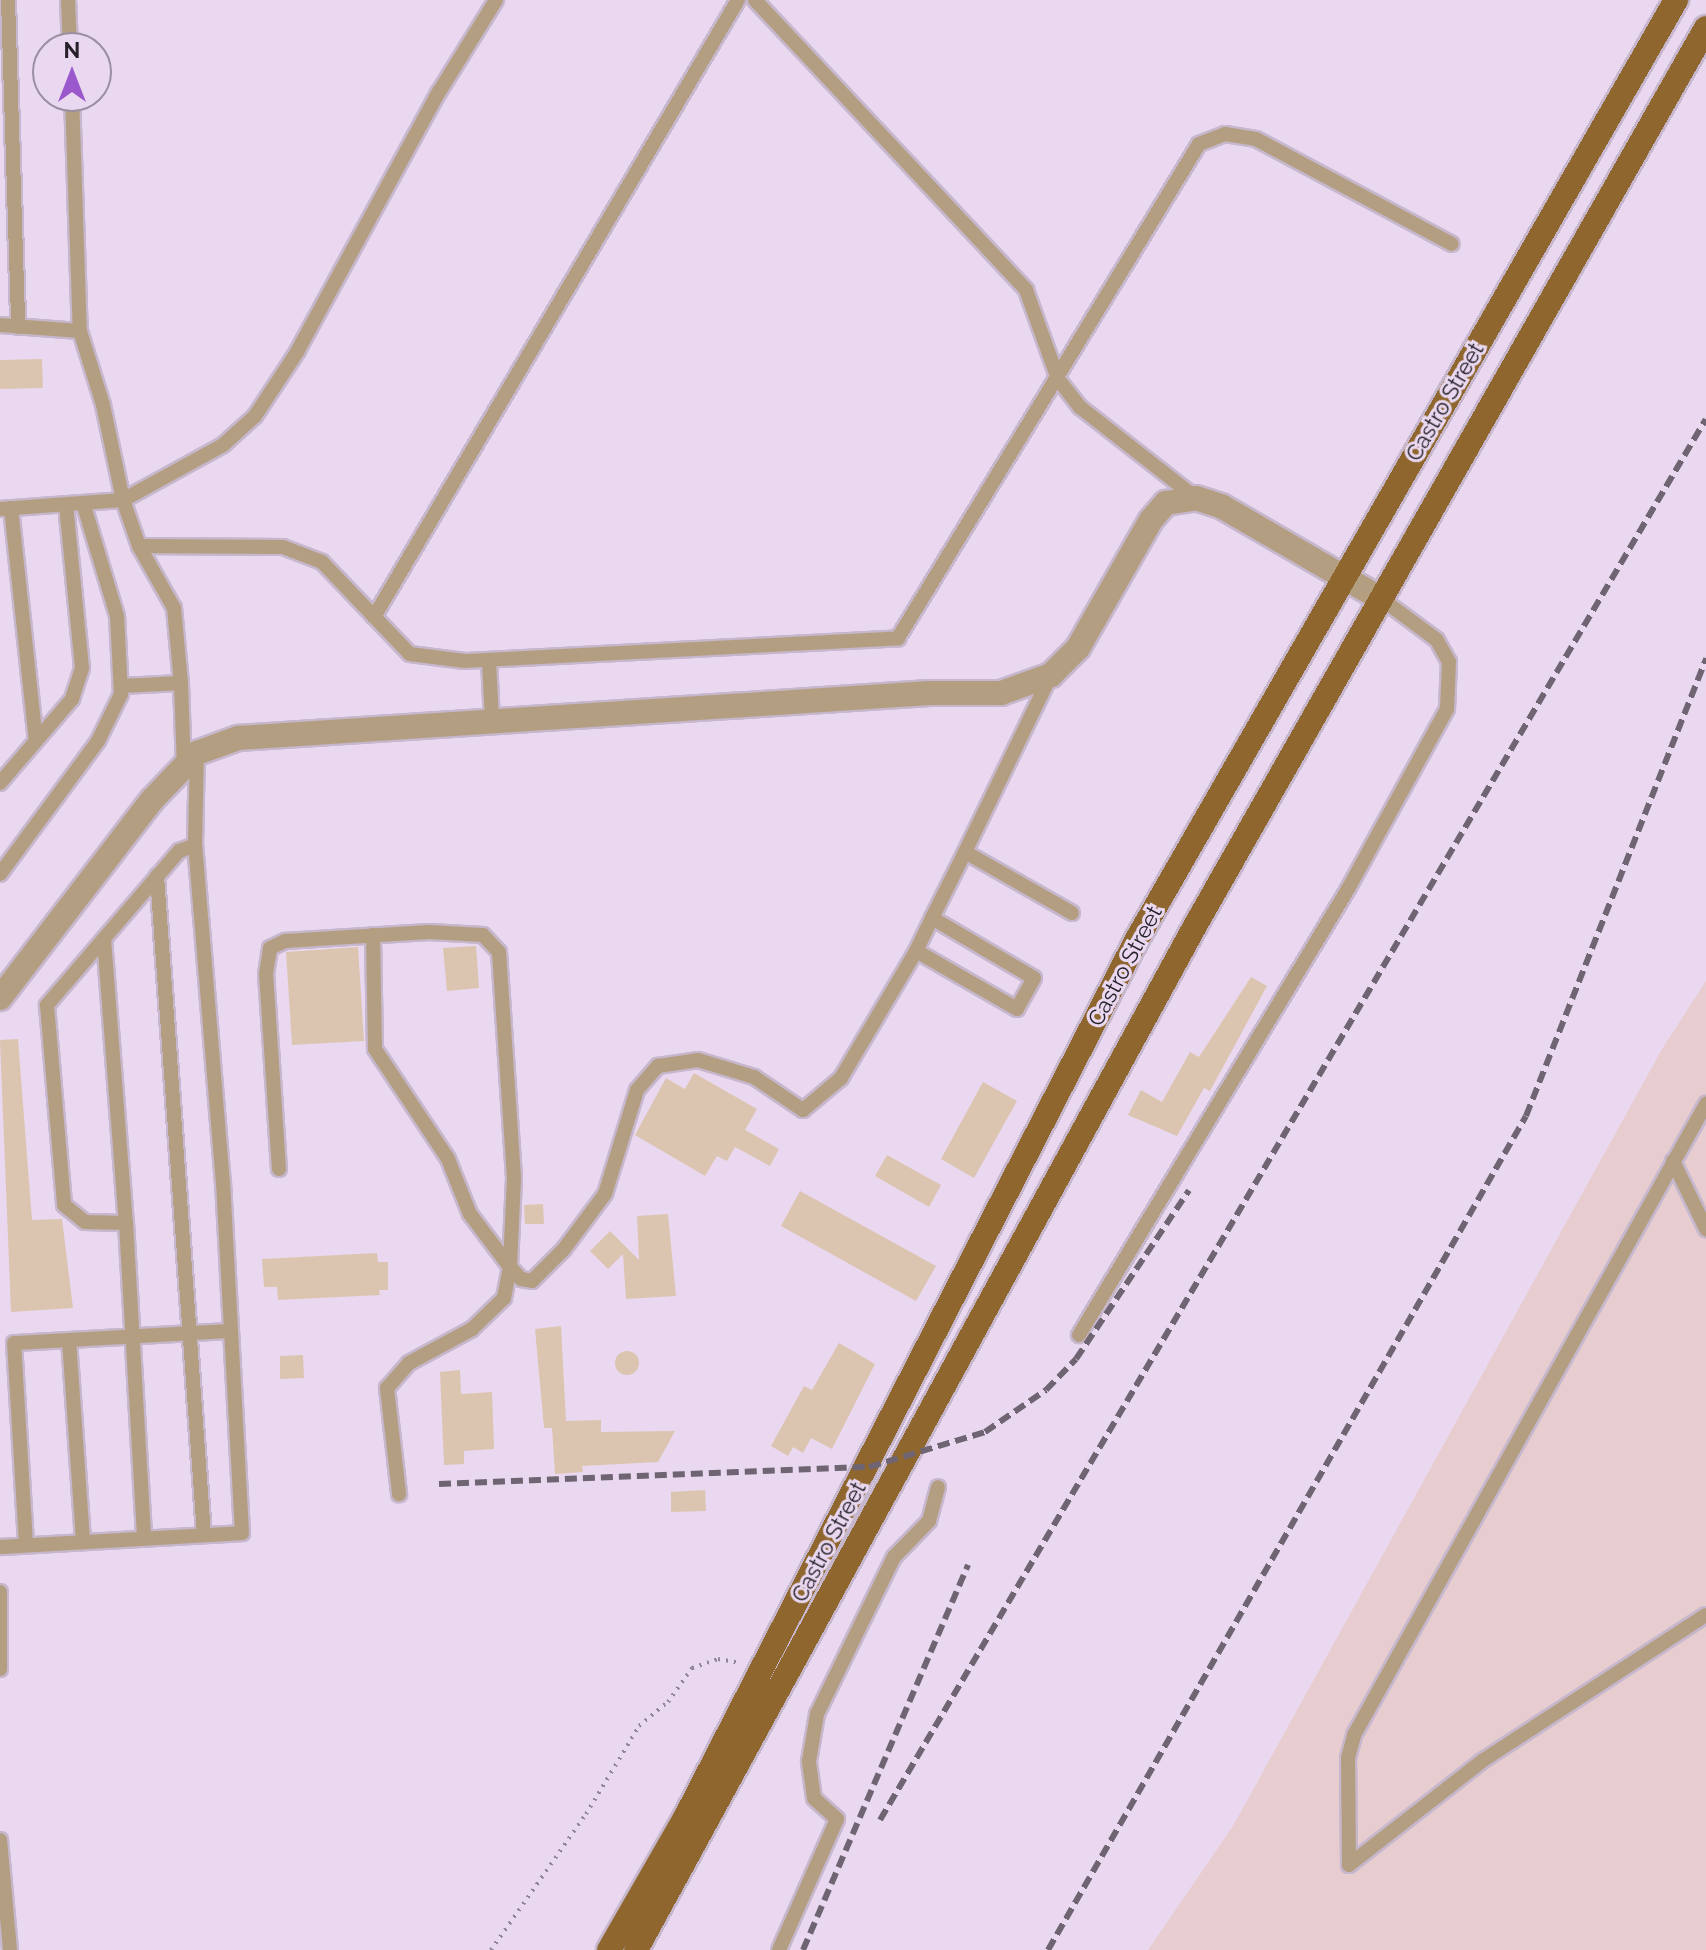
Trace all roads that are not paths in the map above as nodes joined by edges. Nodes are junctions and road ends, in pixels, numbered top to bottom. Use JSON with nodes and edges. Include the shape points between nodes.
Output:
{"nodes":[{"id":1,"x":8,"y":0,"type":"edge"},
{"id":2,"x":68,"y":0,"type":"edge"},
{"id":3,"x":496,"y":0,"type":"edge"},
{"id":4,"x":738,"y":0,"type":"edge"},
{"id":5,"x":755,"y":0,"type":"edge"},
{"id":6,"x":1676,"y":0,"type":"edge"},
{"id":7,"x":1706,"y":28,"type":"edge"},
{"id":8,"x":69,"y":32,"type":"edge"},
{"id":9,"x":73,"y":112,"type":"edge"},
{"id":10,"x":1452,"y":244,"type":"dead end"},
{"id":11,"x":0,"y":325,"type":"edge"},
{"id":12,"x":18,"y":327,"type":"junction"},
{"id":13,"x":80,"y":331,"type":"junction"},
{"id":14,"x":1058,"y":379,"type":"junction"},
{"id":15,"x":1196,"y":498,"type":"junction"},
{"id":16,"x":123,"y":500,"type":"junction"},
{"id":17,"x":83,"y":503,"type":"junction"},
{"id":18,"x":66,"y":505,"type":"junction"},
{"id":19,"x":6,"y":509,"type":"edge"},
{"id":20,"x":139,"y":546,"type":"junction"},
{"id":21,"x":1342,"y":577,"type":"junction"},
{"id":22,"x":1383,"y":600,"type":"junction"},
{"id":23,"x":374,"y":617,"type":"junction"},
{"id":24,"x":489,"y":660,"type":"junction"},
{"id":25,"x":1051,"y":675,"type":"junction"},
{"id":26,"x":181,"y":683,"type":"junction"},
{"id":27,"x":122,"y":686,"type":"junction"},
{"id":28,"x":492,"y":722,"type":"junction"},
{"id":29,"x":36,"y":741,"type":"junction"},
{"id":30,"x":191,"y":760,"type":"junction"},
{"id":31,"x":0,"y":783,"type":"edge"},
{"id":32,"x":195,"y":845,"type":"junction"},
{"id":33,"x":965,"y":852,"type":"junction"},
{"id":34,"x":0,"y":874,"type":"edge"},
{"id":35,"x":157,"y":876,"type":"junction"},
{"id":36,"x":1072,"y":913,"type":"dead end"},
{"id":37,"x":932,"y":918,"type":"junction"},
{"id":38,"x":373,"y":935,"type":"junction"},
{"id":39,"x":104,"y":939,"type":"junction"},
{"id":40,"x":916,"y":951,"type":"junction"},
{"id":41,"x":0,"y":998,"type":"edge"},
{"id":42,"x":1706,"y":1104,"type":"edge"},
{"id":43,"x":1673,"y":1161,"type":"junction"},
{"id":44,"x":279,"y":1169,"type":"dead end"},
{"id":45,"x":126,"y":1223,"type":"junction"},
{"id":46,"x":1706,"y":1229,"type":"edge"},
{"id":47,"x":510,"y":1267,"type":"junction"},
{"id":48,"x":231,"y":1331,"type":"junction"},
{"id":49,"x":190,"y":1333,"type":"junction"},
{"id":50,"x":1079,"y":1335,"type":"dead end"},
{"id":51,"x":133,"y":1336,"type":"junction"},
{"id":52,"x":69,"y":1340,"type":"junction"},
{"id":53,"x":938,"y":1487,"type":"dead end"},
{"id":54,"x":399,"y":1494,"type":"dead end"},
{"id":55,"x":204,"y":1535,"type":"junction"},
{"id":56,"x":144,"y":1538,"type":"junction"},
{"id":57,"x":83,"y":1542,"type":"junction"},
{"id":58,"x":26,"y":1544,"type":"junction"},
{"id":59,"x":0,"y":1547,"type":"edge"},
{"id":60,"x":0,"y":1592,"type":"edge"},
{"id":61,"x":1706,"y":1615,"type":"edge"},
{"id":62,"x":0,"y":1669,"type":"edge"},
{"id":63,"x":0,"y":1840,"type":"edge"},
{"id":64,"x":2,"y":1901,"type":"edge"},
{"id":65,"x":4,"y":1928,"type":"edge"},
{"id":66,"x":10,"y":1950,"type":"edge"},
{"id":67,"x":609,"y":1950,"type":"edge"},
{"id":68,"x":636,"y":1950,"type":"edge"},
{"id":69,"x":779,"y":1950,"type":"edge"}],
"edges":[{"from":1,"to":12,"type":"lane"},
{"from":2,"to":8,"type":"lane"},
{"from":3,"to":16,"type":"lane","via":[[439,92],[297,352],[255,416],[223,445]]},
{"from":4,"to":23,"type":"lane"},
{"from":5,"to":14,"type":"lane","via":[[1026,290]]},
{"from":6,"to":21,"type":"main road","name":"Castro Street"},
{"from":7,"to":22,"type":"main road","name":"Castro Street"},
{"from":9,"to":13,"type":"lane"},
{"from":10,"to":14,"type":"lane","via":[[1256,139],[1225,134],[1199,144]]},
{"from":11,"to":12,"type":"lane"},
{"from":12,"to":13,"type":"lane"},
{"from":13,"to":16,"type":"lane","via":[[103,405]]},
{"from":14,"to":15,"type":"lane","via":[[1091,420]]},
{"from":14,"to":24,"type":"lane","via":[[898,638]]},
{"from":15,"to":21,"type":"street","via":[[1221,506]]},
{"from":15,"to":25,"type":"street","via":[[1166,503],[1151,520],[1078,648]]},
{"from":16,"to":17,"type":"lane"},
{"from":16,"to":20,"type":"lane"},
{"from":17,"to":18,"type":"lane"},
{"from":17,"to":27,"type":"lane","via":[[117,616]]},
{"from":18,"to":19,"type":"lane"},
{"from":18,"to":29,"type":"lane","via":[[82,668],[72,699]]},
{"from":19,"to":29,"type":"lane"},
{"from":20,"to":23,"type":"lane","via":[[283,547],[322,562]]},
{"from":20,"to":26,"type":"lane","via":[[174,608]]},
{"from":21,"to":22,"type":"street"},
{"from":21,"to":67,"type":"main road","name":"Castro Street","via":[[1137,939],[764,1667]]},
{"from":22,"to":50,"type":"lane","via":[[1437,640],[1449,662],[1447,709],[1348,889]]},
{"from":22,"to":68,"type":"main road","name":"Castro Street","via":[[898,1461]]},
{"from":23,"to":24,"type":"lane","via":[[410,654]]},
{"from":24,"to":28,"type":"lane"},
{"from":25,"to":28,"type":"street","via":[[1001,693],[930,693]]},
{"from":25,"to":33,"type":"lane"},
{"from":26,"to":27,"type":"lane"},
{"from":26,"to":30,"type":"lane"},
{"from":27,"to":34,"type":"lane","via":[[114,716],[98,741]]},
{"from":28,"to":30,"type":"street","via":[[238,738]]},
{"from":29,"to":31,"type":"lane"},
{"from":30,"to":32,"type":"lane"},
{"from":30,"to":41,"type":"street","via":[[152,800]]},
{"from":32,"to":35,"type":"lane","via":[[179,851]]},
{"from":32,"to":48,"type":"lane"},
{"from":33,"to":36,"type":"lane"},
{"from":33,"to":37,"type":"lane"},
{"from":35,"to":39,"type":"lane"},
{"from":35,"to":49,"type":"lane"},
{"from":37,"to":40,"type":"lane"},
{"from":37,"to":40,"type":"lane","via":[[1034,978],[1017,1009]]},
{"from":38,"to":44,"type":"lane","via":[[285,941],[270,948],[266,974]]},
{"from":38,"to":47,"type":"lane","via":[[375,1049],[448,1159],[470,1214]]},
{"from":38,"to":47,"type":"lane","via":[[483,935],[499,952],[514,1178]]},
{"from":39,"to":45,"type":"lane"},
{"from":39,"to":45,"type":"lane","via":[[47,1005],[64,1205],[85,1222]]},
{"from":40,"to":47,"type":"lane","via":[[841,1078],[803,1110],[754,1077],[698,1060],[658,1066],[637,1090],[605,1194],[532,1281],[521,1279]]},
{"from":42,"to":43,"type":"lane"},
{"from":43,"to":46,"type":"lane"},
{"from":43,"to":61,"type":"lane","via":[[1354,1735],[1348,1758],[1349,1865],[1482,1761]]},
{"from":45,"to":51,"type":"lane"},
{"from":47,"to":54,"type":"lane","via":[[504,1298],[493,1309],[472,1329],[409,1363],[387,1388]]},
{"from":48,"to":49,"type":"lane"},
{"from":48,"to":55,"type":"lane","via":[[242,1533]]},
{"from":49,"to":51,"type":"lane"},
{"from":49,"to":55,"type":"lane"},
{"from":51,"to":52,"type":"lane"},
{"from":51,"to":56,"type":"lane"},
{"from":52,"to":57,"type":"lane"},
{"from":52,"to":58,"type":"lane","via":[[14,1343]]},
{"from":53,"to":69,"type":"lane","via":[[929,1521],[894,1557],[817,1714],[809,1761],[814,1798],[837,1819]]},
{"from":55,"to":56,"type":"lane"},
{"from":56,"to":57,"type":"lane"},
{"from":57,"to":58,"type":"lane"},
{"from":58,"to":59,"type":"lane"},
{"from":60,"to":62,"type":"lane"},
{"from":63,"to":64,"type":"lane"},
{"from":64,"to":65,"type":"lane"},
{"from":65,"to":66,"type":"lane"}]}
